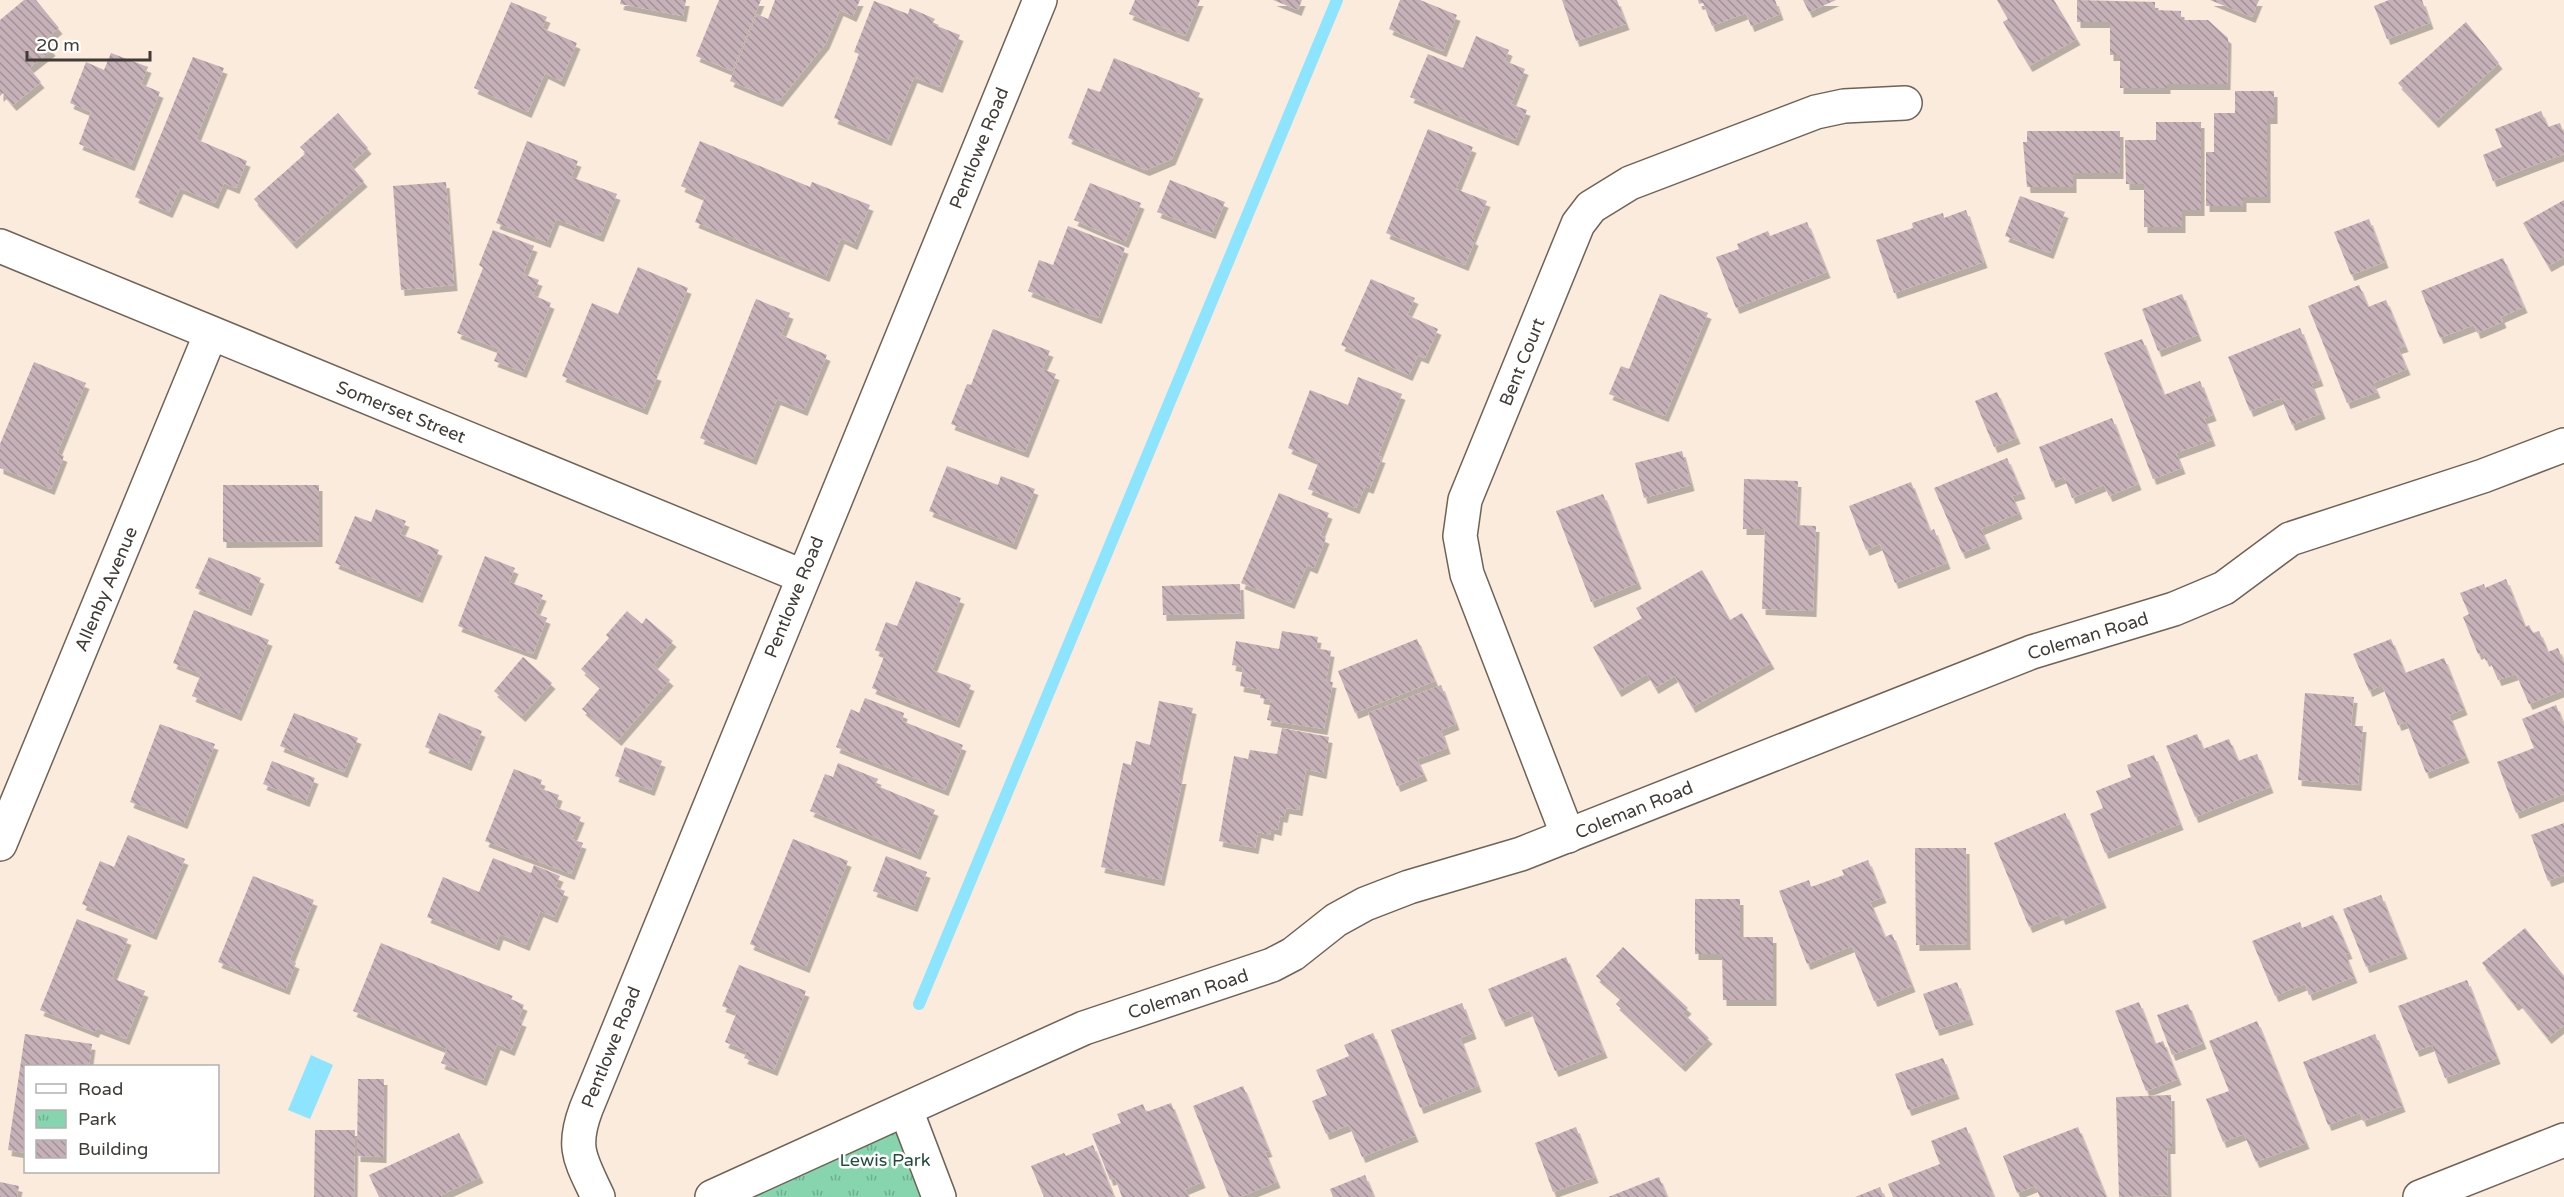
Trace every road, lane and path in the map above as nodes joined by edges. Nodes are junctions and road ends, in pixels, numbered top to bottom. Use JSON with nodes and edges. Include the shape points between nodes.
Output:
{"nodes":[{"id":1,"x":1040,"y":0,"type":"edge"},
{"id":2,"x":1905,"y":103,"type":"dead end"},
{"id":3,"x":0,"y":246,"type":"edge"},
{"id":4,"x":211,"y":333,"type":"junction"},
{"id":5,"x":2564,"y":445,"type":"edge"},
{"id":6,"x":802,"y":576,"type":"junction"},
{"id":7,"x":1568,"y":836,"type":"junction"},
{"id":8,"x":0,"y":844,"type":"edge"},
{"id":9,"x":906,"y":1110,"type":"junction"},
{"id":10,"x":2564,"y":1140,"type":"edge"},
{"id":11,"x":598,"y":1197,"type":"edge"},
{"id":12,"x":712,"y":1197,"type":"edge"},
{"id":13,"x":939,"y":1197,"type":"edge"},
{"id":14,"x":2420,"y":1197,"type":"edge"}],
"edges":[{"from":1,"to":6,"type":"street","name":"Pentlowe Road"},
{"from":2,"to":7,"type":"street","name":"Bent Court","via":[[1844,106],[1816,112],[1630,183],[1591,207],[1578,224],[1465,500],[1460,536],[1467,574]]},
{"from":3,"to":4,"type":"street","name":"Somerset Street"},
{"from":4,"to":6,"type":"street","name":"Somerset Street"},
{"from":4,"to":8,"type":"street","name":"Allenby Avenue"},
{"from":5,"to":7,"type":"street","name":"Coleman Road","via":[[2483,476],[2298,536],[2204,598],[2032,652]]},
{"from":6,"to":11,"type":"street","name":"Pentlowe Road","via":[[580,1124],[580,1160]]},
{"from":7,"to":9,"type":"street","name":"Coleman Road","via":[[1521,854],[1409,886],[1365,904],[1272,965],[1084,1028]]},
{"from":9,"to":12,"type":"street","name":"Coleman Road"},
{"from":9,"to":13,"type":"street"},
{"from":10,"to":14,"type":"street"}]}
